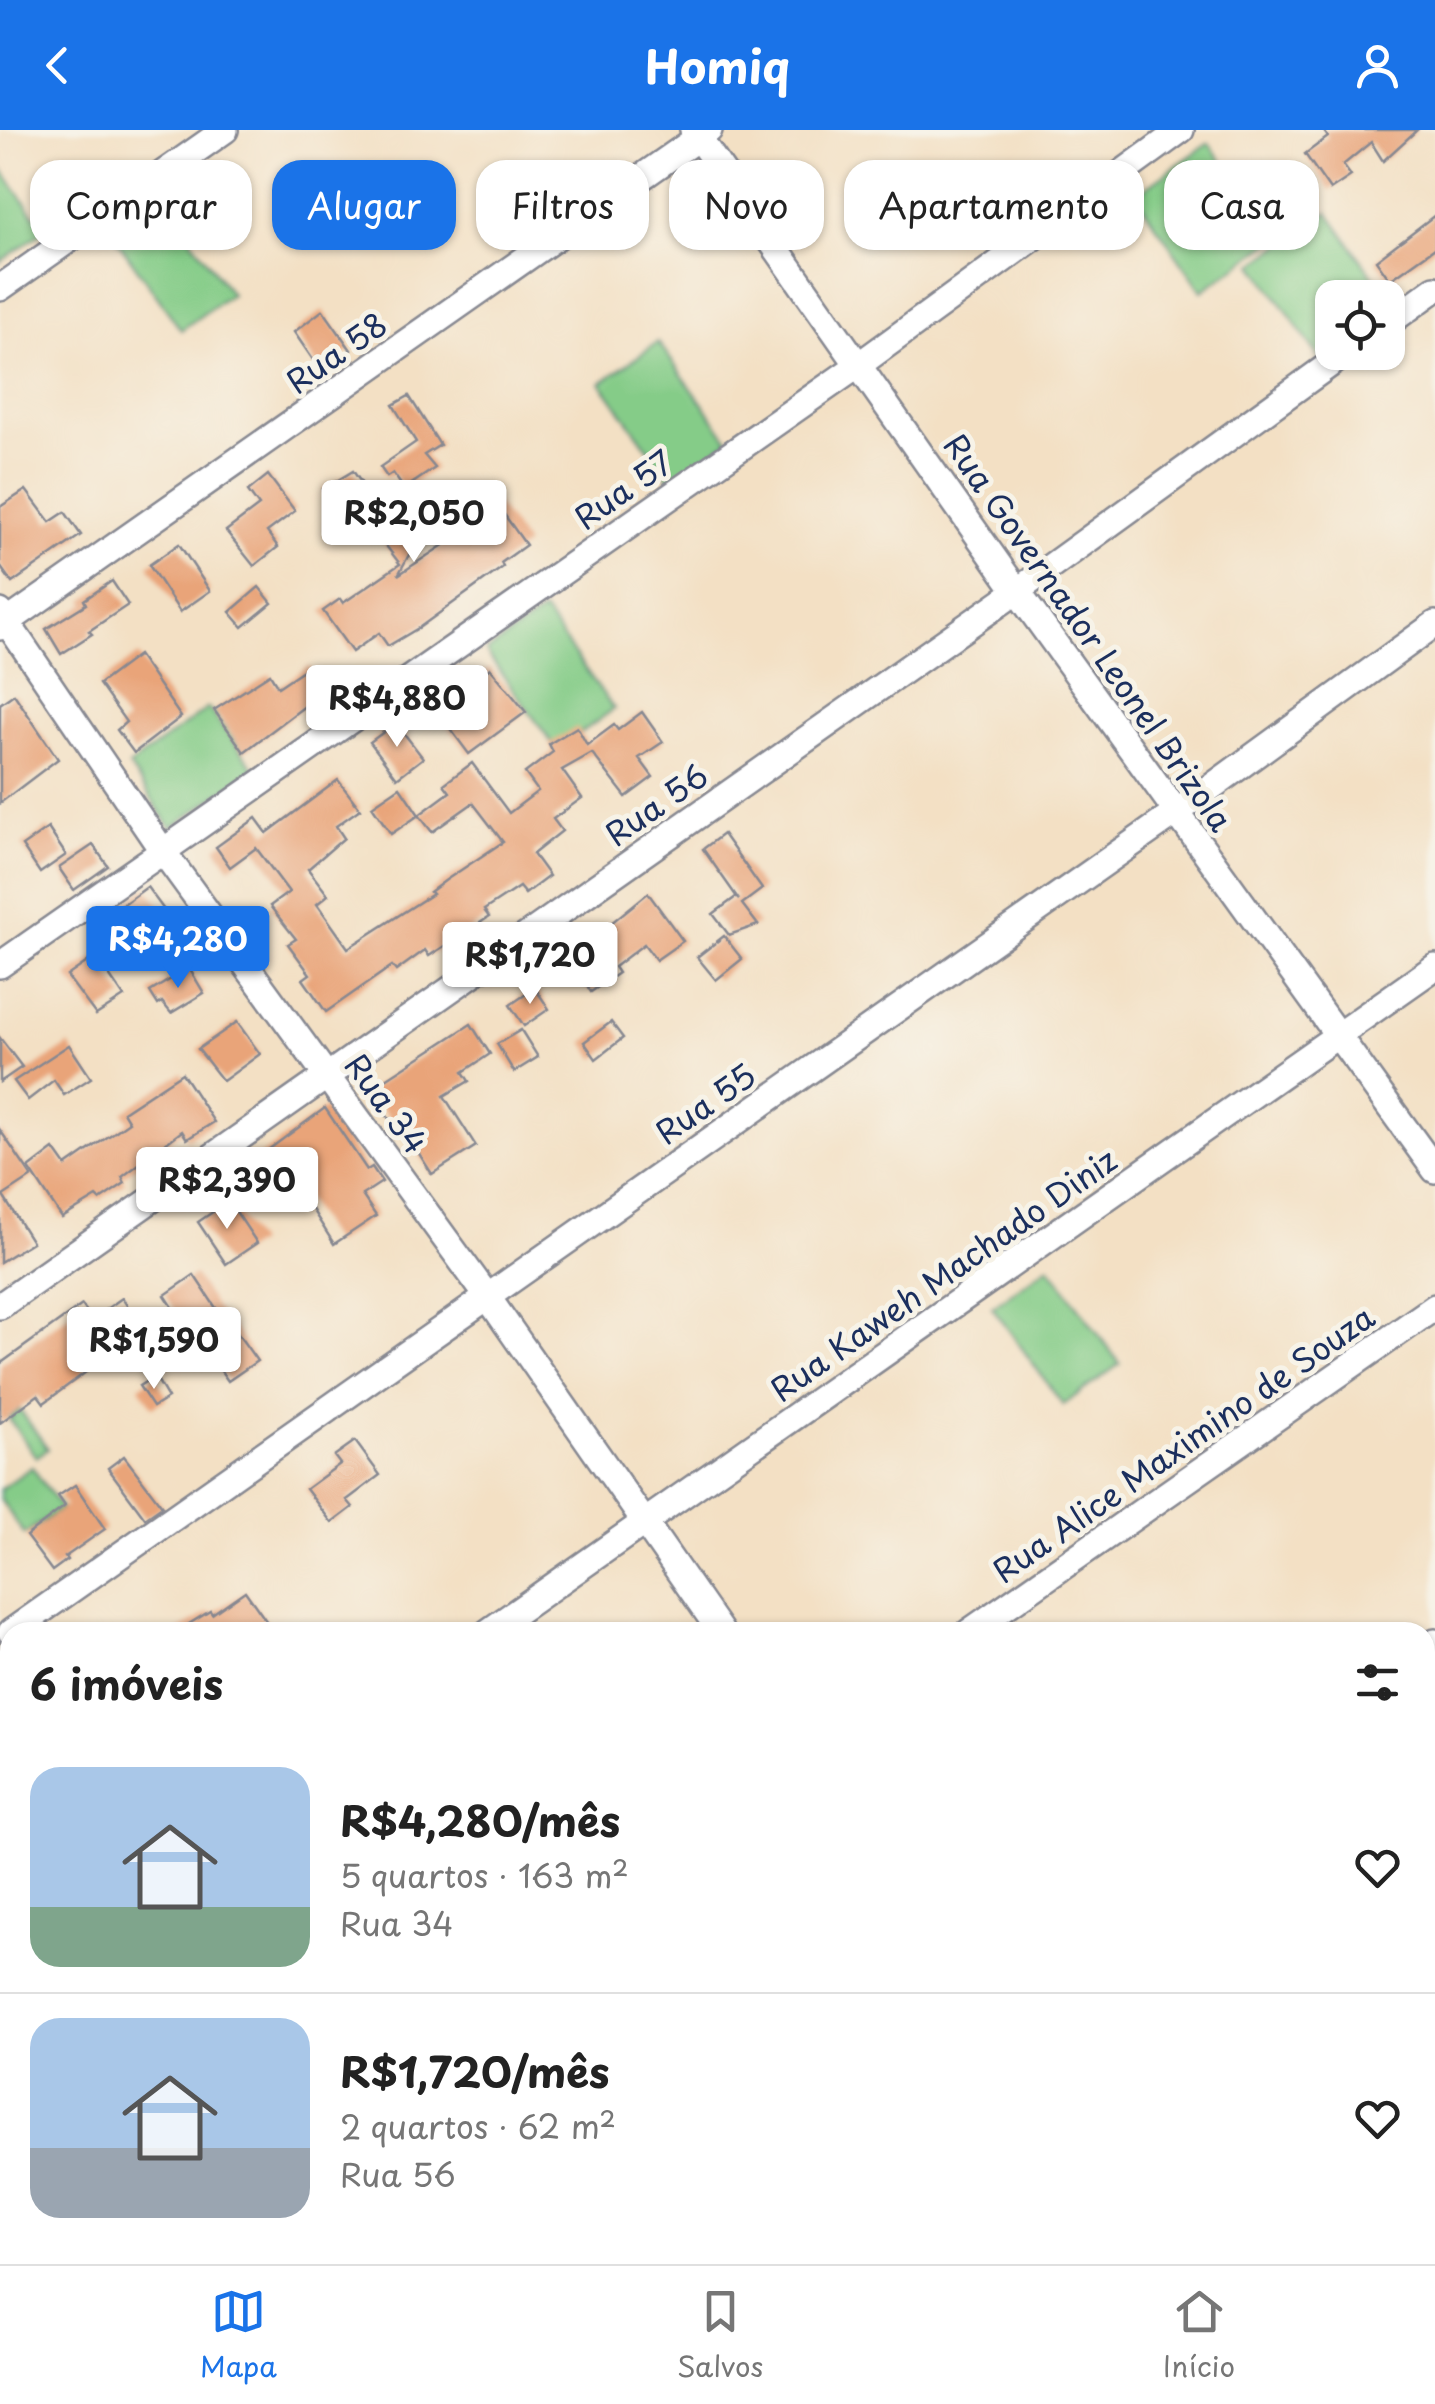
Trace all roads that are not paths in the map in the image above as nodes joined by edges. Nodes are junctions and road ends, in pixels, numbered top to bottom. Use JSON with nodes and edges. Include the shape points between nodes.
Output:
{"nodes":[{"id":1,"x":226,"y":130,"type":"edge"},
{"id":2,"x":1181,"y":130,"type":"edge"},
{"id":3,"x":700,"y":132,"type":"edge"},
{"id":4,"x":0,"y":288,"type":"edge"},
{"id":5,"x":1435,"y":289,"type":"edge"},
{"id":6,"x":1405,"y":311,"type":"edge"},
{"id":7,"x":860,"y":364,"type":"junction"},
{"id":8,"x":1322,"y":370,"type":"edge"},
{"id":9,"x":1017,"y":591,"type":"junction"},
{"id":10,"x":2,"y":620,"type":"edge"},
{"id":11,"x":1435,"y":624,"type":"edge"},
{"id":12,"x":1176,"y":812,"type":"junction"},
{"id":13,"x":162,"y":850,"type":"junction"},
{"id":14,"x":0,"y":965,"type":"edge"},
{"id":15,"x":1435,"y":967,"type":"edge"},
{"id":16,"x":1340,"y":1036,"type":"junction"},
{"id":17,"x":325,"y":1076,"type":"junction"},
{"id":18,"x":1435,"y":1170,"type":"edge"},
{"id":19,"x":487,"y":1296,"type":"junction"},
{"id":20,"x":0,"y":1306,"type":"edge"},
{"id":21,"x":1435,"y":1307,"type":"edge"},
{"id":22,"x":642,"y":1523,"type":"junction"},
{"id":23,"x":26,"y":1622,"type":"edge"},
{"id":24,"x":502,"y":1622,"type":"edge"},
{"id":25,"x":714,"y":1622,"type":"edge"},
{"id":26,"x":982,"y":1622,"type":"edge"}],
"edges":[{"from":1,"to":4,"type":"street"},
{"from":2,"to":7,"type":"street","name":"Rua 57"},
{"from":3,"to":7,"type":"street","name":"Rua Governador Leonel Brizola"},
{"from":3,"to":10,"type":"street","name":"Rua 58"},
{"from":5,"to":6,"type":"street"},
{"from":7,"to":9,"type":"street","name":"Rua Governador Leonel Brizola"},
{"from":7,"to":13,"type":"street","name":"Rua 57"},
{"from":8,"to":9,"type":"street","name":"Rua 56"},
{"from":9,"to":12,"type":"street","name":"Rua Governador Leonel Brizola"},
{"from":9,"to":17,"type":"street","name":"Rua 56"},
{"from":10,"to":13,"type":"street","name":"Rua 34"},
{"from":11,"to":12,"type":"street","name":"Rua 55"},
{"from":12,"to":16,"type":"street","name":"Rua Governador Leonel Brizola"},
{"from":12,"to":19,"type":"street","name":"Rua 55"},
{"from":13,"to":14,"type":"street","name":"Rua 57"},
{"from":13,"to":17,"type":"street","name":"Rua 34"},
{"from":15,"to":16,"type":"street","name":"Rua Kaweh Machado Diniz"},
{"from":16,"to":18,"type":"street","name":"Rua Governador Leonel Brizola"},
{"from":16,"to":22,"type":"street","name":"Rua Kaweh Machado Diniz"},
{"from":17,"to":19,"type":"street","name":"Rua 34"},
{"from":17,"to":20,"type":"street","name":"Rua 56"},
{"from":19,"to":22,"type":"street","name":"Rua 34"},
{"from":19,"to":23,"type":"street","name":"Rua 55"},
{"from":21,"to":26,"type":"street","name":"Rua Alice Maximino de Souza"},
{"from":22,"to":24,"type":"street","name":"Rua Kaweh Machado Diniz"},
{"from":22,"to":25,"type":"street","name":"Rua 34"}]}
